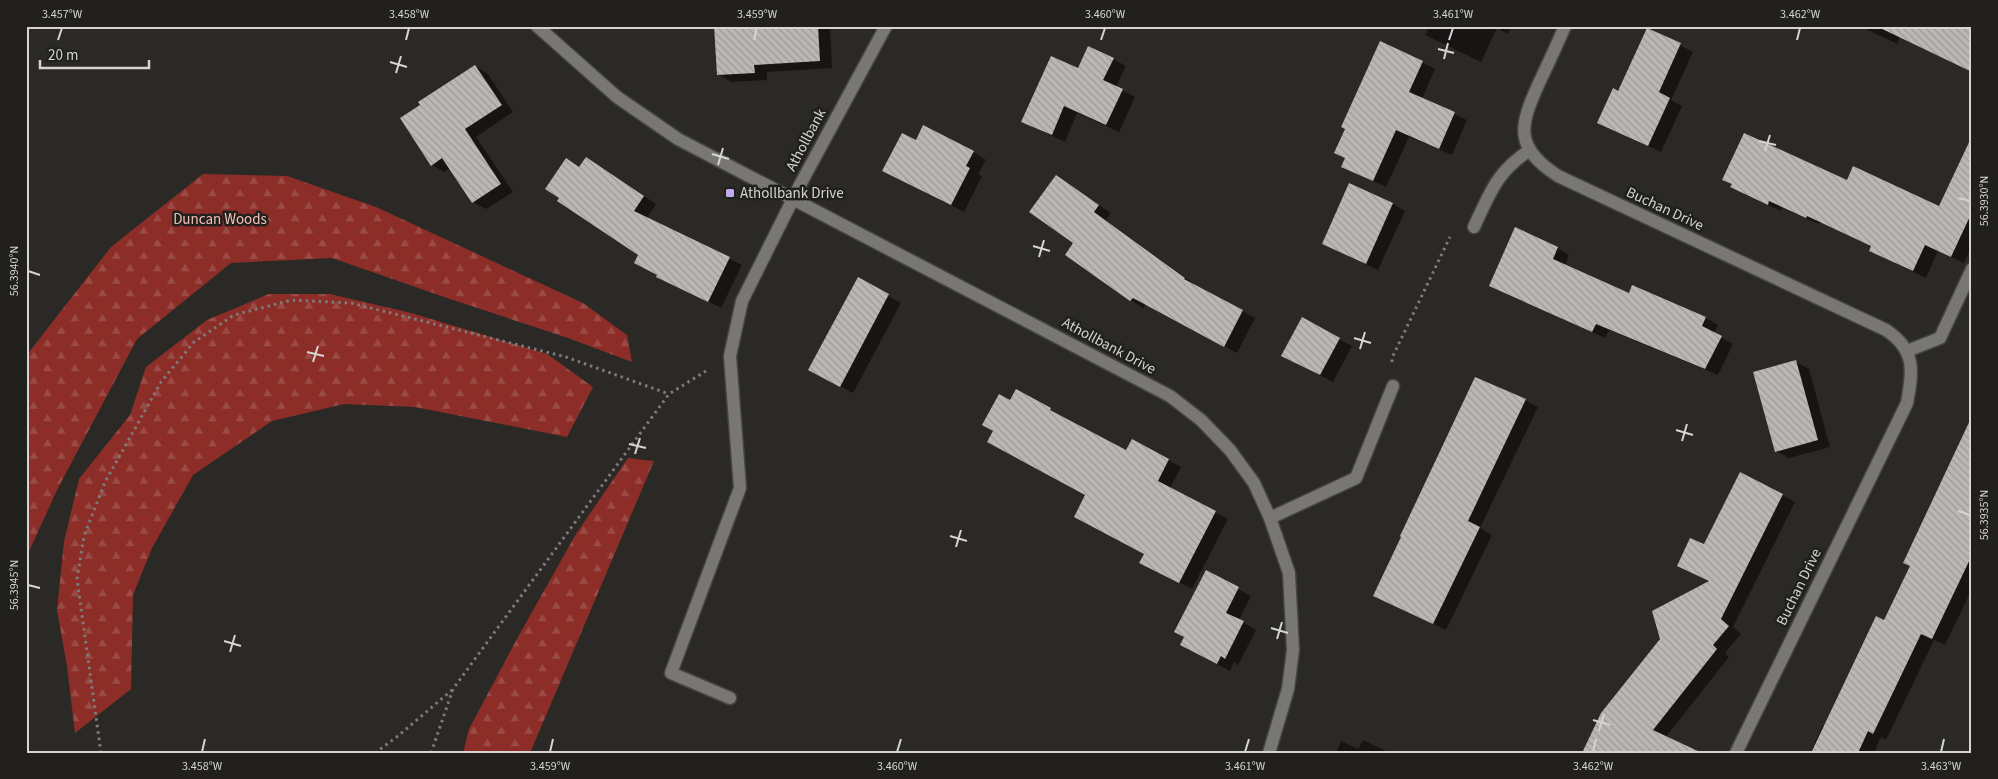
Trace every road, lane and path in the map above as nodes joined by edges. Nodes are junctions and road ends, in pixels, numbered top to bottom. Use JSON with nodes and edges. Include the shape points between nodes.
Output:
{"nodes":[{"id":1,"x":537,"y":26,"type":"edge"},
{"id":2,"x":886,"y":26,"type":"edge"},
{"id":3,"x":1565,"y":26,"type":"edge"},
{"id":4,"x":1530,"y":150,"type":"junction"},
{"id":5,"x":793,"y":199,"type":"junction"},
{"id":6,"x":1474,"y":227,"type":"joint"},
{"id":7,"x":1972,"y":269,"type":"edge"},
{"id":8,"x":1907,"y":351,"type":"junction"},
{"id":9,"x":730,"y":356,"type":"junction"},
{"id":10,"x":1393,"y":386,"type":"joint"},
{"id":11,"x":670,"y":394,"type":"junction"},
{"id":12,"x":1270,"y":518,"type":"junction"},
{"id":13,"x":453,"y":689,"type":"junction"},
{"id":14,"x":730,"y":698,"type":"dead end"},
{"id":15,"x":100,"y":753,"type":"edge"},
{"id":16,"x":375,"y":753,"type":"edge"},
{"id":17,"x":431,"y":753,"type":"edge"},
{"id":18,"x":1270,"y":753,"type":"edge"},
{"id":19,"x":1736,"y":753,"type":"edge"}],
"edges":[{"from":1,"to":5,"type":"street","name":"Athollbank Drive","via":[[617,97],[678,139]]},
{"from":2,"to":5,"type":"street","name":"Athollbank"},
{"from":3,"to":4,"type":"street","name":"Buchan Drive","via":[[1527,111],[1523,126]]},
{"from":4,"to":6,"type":"street","via":[[1502,173]]},
{"from":4,"to":8,"type":"street","name":"Buchan Drive","via":[[1558,176],[1886,330],[1898,338]]},
{"from":5,"to":9,"type":"street","name":"Athollbank","via":[[742,300]]},
{"from":5,"to":12,"type":"street","name":"Athollbank Drive","via":[[1170,396],[1202,420],[1230,450],[1254,482]]},
{"from":6,"to":10,"type":"path","via":[[1449,237],[1392,358]]},
{"from":7,"to":8,"type":"street","via":[[1940,338]]},
{"from":8,"to":19,"type":"street","name":"Buchan Drive","via":[[1912,373],[1907,402]]},
{"from":9,"to":11,"type":"path"},
{"from":9,"to":14,"type":"street","name":"Athollbank","via":[[740,488],[671,674]]},
{"from":10,"to":12,"type":"street","via":[[1356,478]]},
{"from":11,"to":13,"type":"path"},
{"from":11,"to":15,"type":"path","via":[[566,357],[351,303],[292,300],[234,315],[194,342],[161,382],[105,482],[84,536],[77,579]]},
{"from":12,"to":18,"type":"street","name":"Athollbank Drive","via":[[1289,574],[1293,650],[1288,689]]},
{"from":13,"to":16,"type":"path"},
{"from":13,"to":17,"type":"path"}]}
